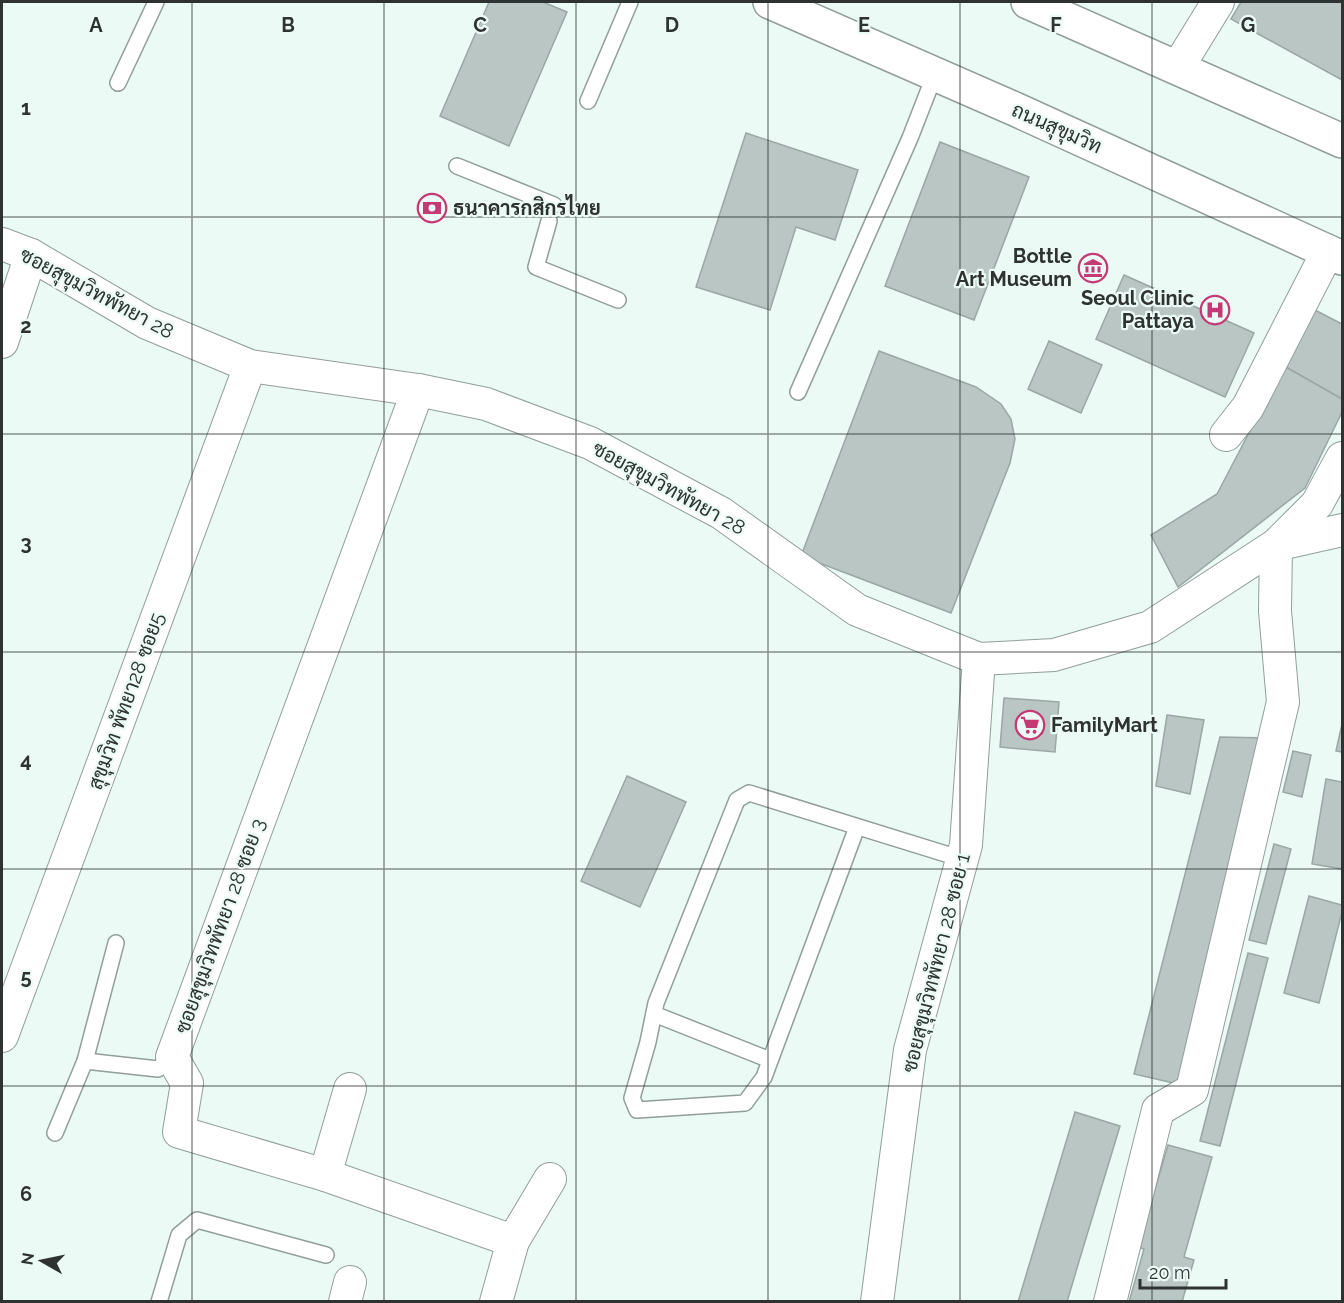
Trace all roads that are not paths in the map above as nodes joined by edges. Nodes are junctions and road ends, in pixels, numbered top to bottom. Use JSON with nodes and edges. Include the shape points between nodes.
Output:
{"nodes":[{"id":1,"x":156,"y":2,"type":"edge"},
{"id":2,"x":630,"y":2,"type":"edge"},
{"id":3,"x":770,"y":2,"type":"edge"},
{"id":4,"x":1028,"y":2,"type":"edge"},
{"id":5,"x":1218,"y":2,"type":"edge"},
{"id":6,"x":1178,"y":67,"type":"junction"},
{"id":7,"x":934,"y":74,"type":"junction"},
{"id":8,"x":118,"y":83,"type":"dead end"},
{"id":9,"x":588,"y":101,"type":"dead end"},
{"id":10,"x":1342,"y":141,"type":"edge"},
{"id":11,"x":457,"y":166,"type":"dead end"},
{"id":12,"x":554,"y":205,"type":"dead end"},
{"id":13,"x":549,"y":221,"type":"dead end"},
{"id":14,"x":2,"y":244,"type":"edge"},
{"id":15,"x":31,"y":255,"type":"junction"},
{"id":16,"x":1335,"y":255,"type":"edge"},
{"id":17,"x":618,"y":300,"type":"dead end"},
{"id":18,"x":2,"y":342,"type":"edge"},
{"id":19,"x":250,"y":366,"type":"junction"},
{"id":20,"x":418,"y":390,"type":"junction"},
{"id":21,"x":798,"y":392,"type":"dead end"},
{"id":22,"x":1226,"y":435,"type":"dead end"},
{"id":23,"x":1342,"y":458,"type":"edge"},
{"id":24,"x":1342,"y":530,"type":"edge"},
{"id":25,"x":1276,"y":545,"type":"junction"},
{"id":26,"x":979,"y":659,"type":"junction"},
{"id":27,"x":857,"y":827,"type":"junction"},
{"id":28,"x":962,"y":859,"type":"junction"},
{"id":29,"x":116,"y":943,"type":"dead end"},
{"id":30,"x":654,"y":1014,"type":"junction"},
{"id":31,"x":2,"y":1036,"type":"edge"},
{"id":32,"x":172,"y":1057,"type":"junction"},
{"id":33,"x":770,"y":1060,"type":"junction"},
{"id":34,"x":85,"y":1061,"type":"junction"},
{"id":35,"x":350,"y":1089,"type":"dead end"},
{"id":36,"x":55,"y":1133,"type":"dead end"},
{"id":37,"x":325,"y":1175,"type":"junction"},
{"id":38,"x":550,"y":1179,"type":"dead end"},
{"id":39,"x":513,"y":1241,"type":"junction"},
{"id":40,"x":326,"y":1255,"type":"dead end"},
{"id":41,"x":159,"y":1302,"type":"edge"},
{"id":42,"x":496,"y":1302,"type":"edge"},
{"id":43,"x":877,"y":1302,"type":"edge"},
{"id":44,"x":1110,"y":1302,"type":"edge"}],
"edges":[{"from":1,"to":8,"type":"lane"},
{"from":2,"to":9,"type":"lane"},
{"from":3,"to":7,"type":"highway","name":"ถนนสุขุมวิท"},
{"from":4,"to":6,"type":"highway"},
{"from":5,"to":6,"type":"street"},
{"from":6,"to":10,"type":"highway"},
{"from":7,"to":16,"type":"highway","name":"ถนนสุขุมวิท"},
{"from":7,"to":21,"type":"lane","via":[[910,138]]},
{"from":11,"to":12,"type":"lane"},
{"from":13,"to":17,"type":"lane","via":[[536,267]]},
{"from":14,"to":15,"type":"street","name":"ซอยสุขุมวิทพัทยา 28"},
{"from":15,"to":18,"type":"street"},
{"from":15,"to":19,"type":"street","name":"ซอยสุขุมวิทพัทยา 28","via":[[147,323]]},
{"from":16,"to":22,"type":"street","via":[[1248,407]]},
{"from":19,"to":20,"type":"street","name":"ซอยสุขุมวิทพัทยา 28"},
{"from":19,"to":31,"type":"street","name":"สุขุมวิท พัทยา28 ซอย5"},
{"from":20,"to":26,"type":"street","name":"ซอยสุขุมวิทพัทยา 28","via":[[486,404],[590,443],[721,513],[857,610]]},
{"from":20,"to":32,"type":"street","name":"ซอยสุขุมวิทพัทยา 28 ซอย 3"},
{"from":23,"to":25,"type":"street","name":"ซอยสุขุมวิทพัทยา 28","via":[[1317,504]]},
{"from":24,"to":25,"type":"street"},
{"from":25,"to":26,"type":"street","name":"ซอยสุขุมวิทพัทยา 28","via":[[1150,627],[1054,655]]},
{"from":25,"to":44,"type":"street","via":[[1275,611],[1283,702],[1192,1090],[1158,1110]]},
{"from":26,"to":28,"type":"street","name":"ซอยสุขุมวิทพัทยา 28 ซอย 1"},
{"from":27,"to":28,"type":"lane"},
{"from":27,"to":30,"type":"lane","via":[[749,793],[737,800]]},
{"from":27,"to":33,"type":"lane"},
{"from":28,"to":43,"type":"street","name":"ซอยสุขุมวิทพัทยา 28 ซอย 1","via":[[910,1050]]},
{"from":29,"to":34,"type":"lane"},
{"from":30,"to":33,"type":"lane"},
{"from":30,"to":33,"type":"lane","via":[[632,1098],[637,1110],[745,1103],[764,1077]]},
{"from":32,"to":34,"type":"lane","via":[[158,1069]]},
{"from":32,"to":37,"type":"street","name":"ซอยสุขุมวิทพัทยา 28 ซอย 3","via":[[187,1083],[178,1132]]},
{"from":34,"to":36,"type":"lane"},
{"from":35,"to":37,"type":"street"},
{"from":37,"to":39,"type":"street","name":"ซอยสุขุมวิทพัทยา 28 ซอย 3"},
{"from":38,"to":39,"type":"street"},
{"from":39,"to":42,"type":"street"},
{"from":40,"to":41,"type":"lane","via":[[197,1220],[179,1235]]}]}
